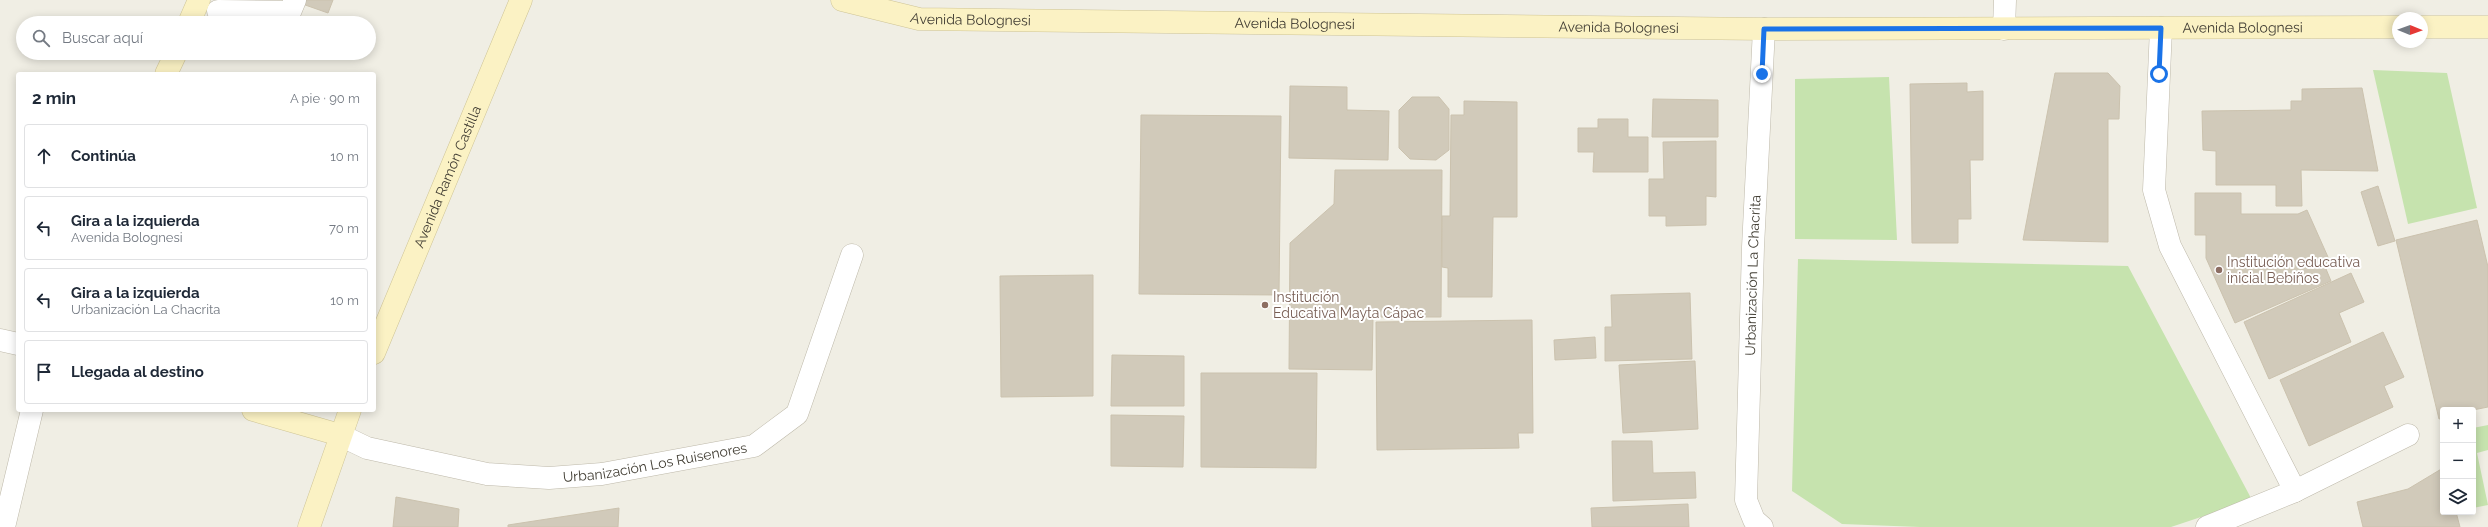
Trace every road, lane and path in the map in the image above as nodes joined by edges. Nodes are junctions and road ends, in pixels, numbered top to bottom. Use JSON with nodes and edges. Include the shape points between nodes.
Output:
{"nodes":[{"id":1,"x":296,"y":0,"type":"edge"},
{"id":2,"x":521,"y":0,"type":"edge"},
{"id":3,"x":842,"y":0,"type":"edge"},
{"id":4,"x":2005,"y":0,"type":"edge"},
{"id":5,"x":220,"y":6,"type":"edge"},
{"id":6,"x":193,"y":14,"type":"edge"},
{"id":7,"x":2392,"y":27,"type":"edge"},
{"id":8,"x":2428,"y":27,"type":"edge"},
{"id":9,"x":2488,"y":27,"type":"edge"},
{"id":10,"x":2161,"y":28,"type":"junction"},
{"id":11,"x":1764,"y":29,"type":"junction"},
{"id":12,"x":2004,"y":29,"type":"junction"},
{"id":13,"x":173,"y":60,"type":"edge"},
{"id":14,"x":167,"y":72,"type":"edge"},
{"id":15,"x":852,"y":255,"type":"dead end"},
{"id":16,"x":0,"y":340,"type":"edge"},
{"id":17,"x":16,"y":344,"type":"edge"},
{"id":18,"x":376,"y":348,"type":"edge"},
{"id":19,"x":32,"y":412,"type":"edge"},
{"id":20,"x":260,"y":412,"type":"edge"},
{"id":21,"x":349,"y":412,"type":"edge"},
{"id":22,"x":340,"y":435,"type":"junction"},
{"id":23,"x":2408,"y":435,"type":"dead end"},
{"id":24,"x":2295,"y":491,"type":"junction"},
{"id":25,"x":1758,"y":524,"type":"edge"},
{"id":26,"x":4,"y":527,"type":"edge"},
{"id":27,"x":309,"y":527,"type":"edge"},
{"id":28,"x":2207,"y":527,"type":"edge"}],
"edges":[{"from":1,"to":5,"type":"street","via":[[290,12]]},
{"from":2,"to":18,"type":"main road","name":"Avenida Ramón Castilla"},
{"from":3,"to":11,"type":"main road","name":"Avenida Bolognesi","via":[[919,19]]},
{"from":4,"to":12,"type":"street"},
{"from":5,"to":6,"type":"street"},
{"from":7,"to":10,"type":"main road","name":"Avenida Bolognesi"},
{"from":8,"to":9,"type":"main road"},
{"from":10,"to":12,"type":"main road","name":"Avenida Bolognesi"},
{"from":10,"to":24,"type":"street","via":[[2154,190],[2170,246]]},
{"from":11,"to":12,"type":"main road","name":"Avenida Bolognesi"},
{"from":11,"to":25,"type":"street","name":"Urbanización La Chacrita","via":[[1753,247],[1746,500]]},
{"from":13,"to":14,"type":"main road"},
{"from":15,"to":22,"type":"street","name":"Urbanización Los Ruisenores","via":[[797,414],[754,446],[602,474],[549,478],[487,474],[367,448]]},
{"from":16,"to":17,"type":"street"},
{"from":19,"to":26,"type":"street"},
{"from":20,"to":22,"type":"main road"},
{"from":21,"to":22,"type":"main road"},
{"from":22,"to":27,"type":"main road"},
{"from":23,"to":24,"type":"street"},
{"from":24,"to":28,"type":"street"}]}
